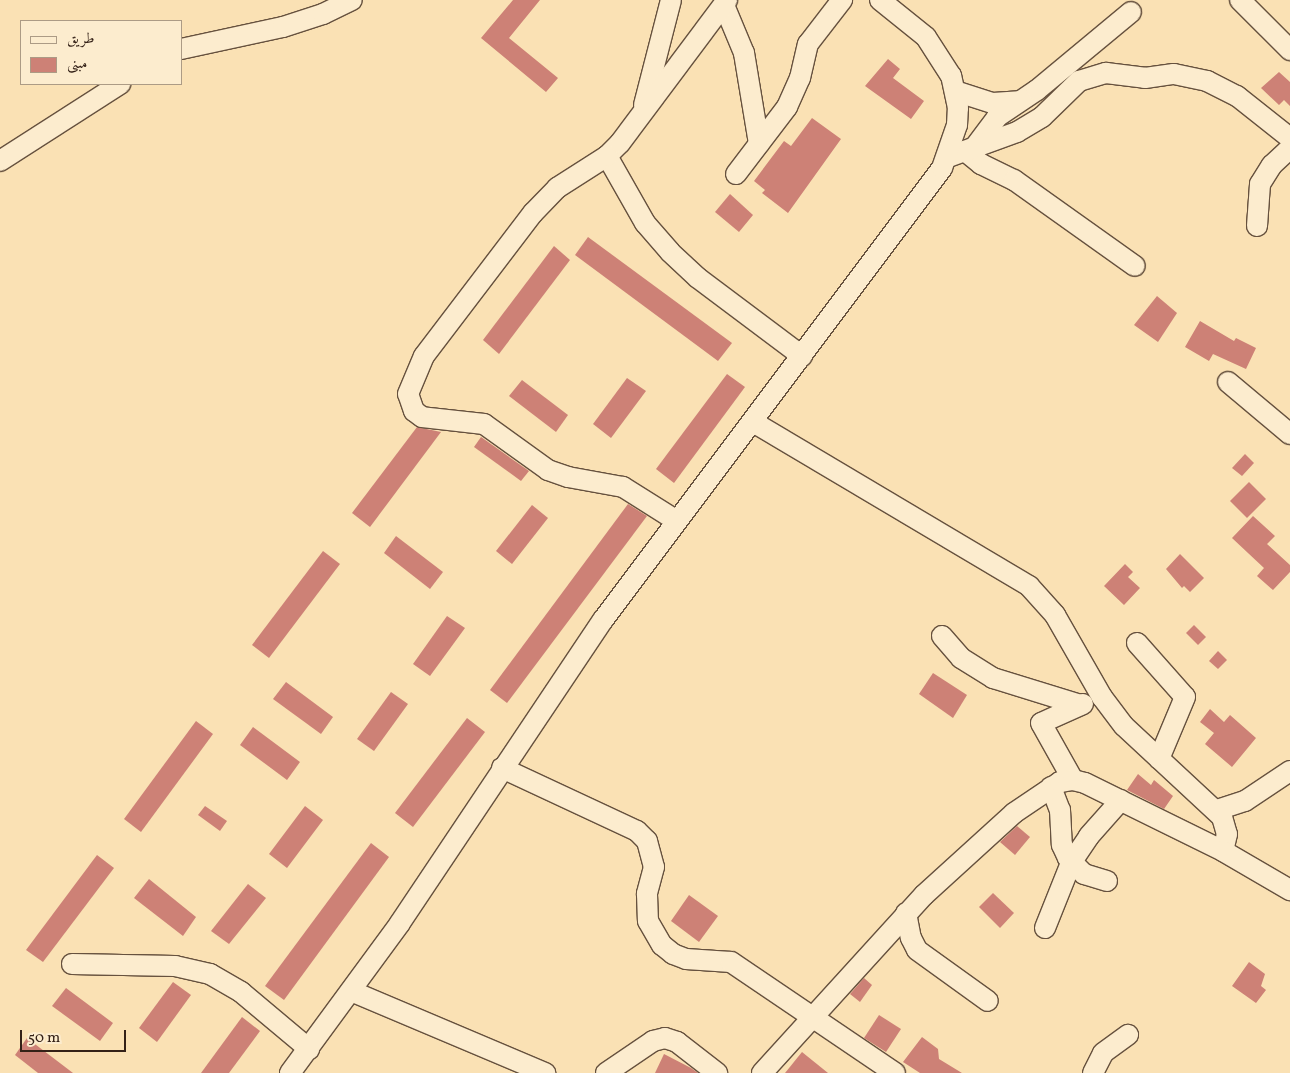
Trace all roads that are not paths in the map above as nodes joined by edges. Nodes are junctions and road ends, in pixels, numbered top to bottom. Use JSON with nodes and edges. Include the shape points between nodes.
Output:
{"nodes":[{"id":1,"x":352,"y":0,"type":"edge"},
{"id":2,"x":671,"y":0,"type":"edge"},
{"id":3,"x":842,"y":0,"type":"edge"},
{"id":4,"x":880,"y":0,"type":"edge"},
{"id":5,"x":1240,"y":0,"type":"edge"},
{"id":6,"x":725,"y":3,"type":"edge"},
{"id":7,"x":1131,"y":12,"type":"dead end"},
{"id":8,"x":182,"y":49,"type":"edge"},
{"id":9,"x":1290,"y":50,"type":"edge"},
{"id":10,"x":118,"y":85,"type":"edge"},
{"id":11,"x":956,"y":91,"type":"junction"},
{"id":12,"x":1019,"y":101,"type":"junction"},
{"id":13,"x":642,"y":114,"type":"junction"},
{"id":14,"x":1290,"y":138,"type":"edge"},
{"id":15,"x":759,"y":144,"type":"junction"},
{"id":16,"x":1290,"y":148,"type":"edge"},
{"id":17,"x":962,"y":152,"type":"junction"},
{"id":18,"x":607,"y":156,"type":"junction"},
{"id":19,"x":0,"y":161,"type":"edge"},
{"id":20,"x":736,"y":174,"type":"dead end"},
{"id":21,"x":1257,"y":226,"type":"dead end"},
{"id":22,"x":1135,"y":266,"type":"dead end"},
{"id":23,"x":802,"y":356,"type":"junction"},
{"id":24,"x":1228,"y":382,"type":"dead end"},
{"id":25,"x":753,"y":422,"type":"junction"},
{"id":26,"x":1290,"y":434,"type":"edge"},
{"id":27,"x":677,"y":521,"type":"junction"},
{"id":28,"x":942,"y":636,"type":"dead end"},
{"id":29,"x":1137,"y":643,"type":"dead end"},
{"id":30,"x":1102,"y":696,"type":"junction"},
{"id":31,"x":1080,"y":705,"type":"junction"},
{"id":32,"x":1159,"y":759,"type":"junction"},
{"id":33,"x":502,"y":768,"type":"junction"},
{"id":34,"x":1290,"y":771,"type":"edge"},
{"id":35,"x":1073,"y":780,"type":"junction"},
{"id":36,"x":1051,"y":788,"type":"junction"},
{"id":37,"x":1121,"y":800,"type":"junction"},
{"id":38,"x":1217,"y":810,"type":"junction"},
{"id":39,"x":1223,"y":851,"type":"junction"},
{"id":40,"x":1071,"y":863,"type":"junction"},
{"id":41,"x":1107,"y":881,"type":"dead end"},
{"id":42,"x":1290,"y":890,"type":"edge"},
{"id":43,"x":906,"y":913,"type":"junction"},
{"id":44,"x":1045,"y":928,"type":"dead end"},
{"id":45,"x":72,"y":964,"type":"dead end"},
{"id":46,"x":351,"y":992,"type":"junction"},
{"id":47,"x":988,"y":1001,"type":"dead end"},
{"id":48,"x":810,"y":1016,"type":"junction"},
{"id":49,"x":1128,"y":1035,"type":"dead end"},
{"id":50,"x":309,"y":1049,"type":"junction"},
{"id":51,"x":290,"y":1073,"type":"edge"},
{"id":52,"x":545,"y":1073,"type":"edge"},
{"id":53,"x":606,"y":1073,"type":"edge"},
{"id":54,"x":717,"y":1073,"type":"edge"},
{"id":55,"x":762,"y":1073,"type":"edge"},
{"id":56,"x":895,"y":1073,"type":"edge"},
{"id":57,"x":1093,"y":1073,"type":"edge"}],
"edges":[{"from":1,"to":8,"type":"street","via":[[283,27]]},
{"from":2,"to":13,"type":"street"},
{"from":3,"to":15,"type":"street","via":[[808,44],[795,93]]},
{"from":4,"to":11,"type":"street","via":[[915,26],[936,49]]},
{"from":5,"to":9,"type":"street"},
{"from":6,"to":13,"type":"street"},
{"from":6,"to":15,"type":"street","via":[[744,53]]},
{"from":7,"to":12,"type":"street"},
{"from":10,"to":19,"type":"street"},
{"from":11,"to":12,"type":"street","via":[[987,102]]},
{"from":11,"to":17,"type":"street"},
{"from":12,"to":17,"type":"street"},
{"from":13,"to":18,"type":"street"},
{"from":14,"to":17,"type":"street","via":[[1237,96],[1207,81],[1174,74],[1145,78],[1106,73],[1079,81],[1030,125]]},
{"from":15,"to":20,"type":"street"},
{"from":16,"to":21,"type":"street","via":[[1272,165],[1260,184]]},
{"from":17,"to":22,"type":"street","via":[[1014,180]]},
{"from":17,"to":23,"type":"street"},
{"from":18,"to":23,"type":"street","via":[[629,198],[670,252],[698,278]]},
{"from":18,"to":27,"type":"street","via":[[557,188],[533,213],[424,356],[408,394],[414,411],[422,417],[484,424],[548,470],[568,478],[623,487]]},
{"from":23,"to":25,"type":"street"},
{"from":24,"to":26,"type":"street"},
{"from":25,"to":27,"type":"street"},
{"from":25,"to":30,"type":"street","via":[[1029,586],[1055,615]]},
{"from":27,"to":33,"type":"street","via":[[568,668]]},
{"from":28,"to":31,"type":"street","via":[[966,662],[993,678]]},
{"from":29,"to":32,"type":"street","via":[[1185,697],[1185,704]]},
{"from":30,"to":31,"type":"street"},
{"from":30,"to":32,"type":"street","via":[[1124,726]]},
{"from":31,"to":35,"type":"street","via":[[1044,718],[1041,723]]},
{"from":32,"to":38,"type":"street"},
{"from":33,"to":46,"type":"street"},
{"from":33,"to":48,"type":"street","via":[[638,831],[652,853],[654,867],[646,908],[654,934],[662,945],[686,959],[731,962]]},
{"from":34,"to":38,"type":"street","via":[[1245,801]]},
{"from":35,"to":36,"type":"street"},
{"from":35,"to":37,"type":"street"},
{"from":36,"to":40,"type":"street","via":[[1062,816],[1062,845]]},
{"from":36,"to":43,"type":"street","via":[[995,829]]},
{"from":37,"to":39,"type":"street"},
{"from":37,"to":40,"type":"street","via":[[1089,836]]},
{"from":38,"to":39,"type":"street","via":[[1226,825]]},
{"from":39,"to":42,"type":"street"},
{"from":40,"to":41,"type":"street","via":[[1084,874]]},
{"from":40,"to":44,"type":"street"},
{"from":43,"to":47,"type":"street","via":[[912,942],[918,950]]},
{"from":43,"to":48,"type":"street"},
{"from":45,"to":50,"type":"street","via":[[175,966],[210,974],[241,992]]},
{"from":46,"to":50,"type":"street"},
{"from":46,"to":52,"type":"street"},
{"from":48,"to":55,"type":"street"},
{"from":48,"to":56,"type":"street"},
{"from":49,"to":57,"type":"street","via":[[1103,1053]]},
{"from":50,"to":51,"type":"street"},
{"from":53,"to":54,"type":"street","via":[[653,1041],[665,1038],[677,1042]]}]}
